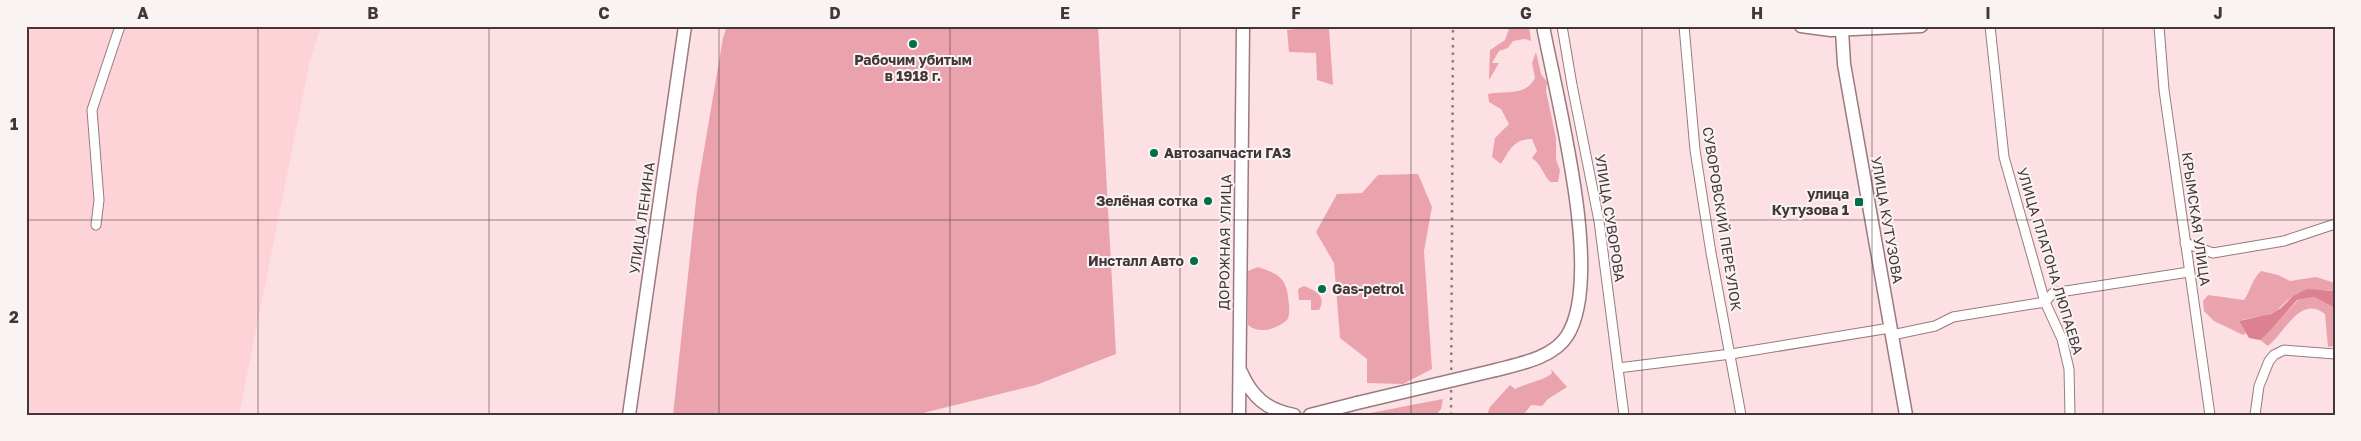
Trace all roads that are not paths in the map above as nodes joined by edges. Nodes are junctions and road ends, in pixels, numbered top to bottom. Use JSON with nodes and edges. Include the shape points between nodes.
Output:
{"nodes":[{"id":1,"x":120,"y":26,"type":"edge"},
{"id":2,"x":685,"y":26,"type":"edge"},
{"id":3,"x":1243,"y":26,"type":"edge"},
{"id":4,"x":1543,"y":26,"type":"edge"},
{"id":5,"x":1562,"y":26,"type":"edge"},
{"id":6,"x":1684,"y":26,"type":"edge"},
{"id":7,"x":1801,"y":26,"type":"edge"},
{"id":8,"x":1921,"y":26,"type":"edge"},
{"id":9,"x":1990,"y":26,"type":"edge"},
{"id":10,"x":2159,"y":26,"type":"edge"},
{"id":11,"x":1842,"y":30,"type":"junction"},
{"id":12,"x":96,"y":224,"type":"dead end"},
{"id":13,"x":2335,"y":224,"type":"edge"},
{"id":14,"x":2185,"y":243,"type":"junction"},
{"id":15,"x":2189,"y":272,"type":"junction"},
{"id":16,"x":2046,"y":302,"type":"junction"},
{"id":17,"x":1891,"y":332,"type":"junction"},
{"id":18,"x":1731,"y":354,"type":"junction"},
{"id":19,"x":2335,"y":354,"type":"edge"},
{"id":20,"x":1618,"y":368,"type":"junction"},
{"id":21,"x":1239,"y":369,"type":"junction"},
{"id":22,"x":629,"y":415,"type":"edge"},
{"id":23,"x":1239,"y":415,"type":"edge"},
{"id":24,"x":1294,"y":415,"type":"edge"},
{"id":25,"x":1310,"y":415,"type":"edge"},
{"id":26,"x":1624,"y":415,"type":"edge"},
{"id":27,"x":1741,"y":415,"type":"edge"},
{"id":28,"x":1906,"y":415,"type":"edge"},
{"id":29,"x":2070,"y":415,"type":"edge"},
{"id":30,"x":2210,"y":415,"type":"edge"},
{"id":31,"x":2255,"y":415,"type":"edge"}],
"edges":[{"from":1,"to":12,"type":"street","via":[[92,110],[99,200]]},
{"from":2,"to":22,"type":"street","name":"УЛИЦА ЛЕНИНА"},
{"from":3,"to":21,"type":"street","name":"ДОРОЖНАЯ УЛИЦА"},
{"from":4,"to":25,"type":"street","bridge":true,"via":[[1574,180],[1580,244],[1579,298],[1574,321],[1566,337],[1552,350],[1527,361]]},
{"from":5,"to":20,"type":"street","name":"УЛИЦА СУВОРОВА","via":[[1599,221]]},
{"from":6,"to":18,"type":"street","name":"СУВОРОВСКИЙ ПЕРЕУЛОК","via":[[1696,150],[1711,254]]},
{"from":7,"to":11,"type":"street"},
{"from":8,"to":11,"type":"street"},
{"from":9,"to":16,"type":"street","name":"УЛИЦА ПЛАТОНА ЛЮПАЕВА","via":[[2004,157]]},
{"from":10,"to":14,"type":"street","name":"КРЫМСКАЯ УЛИЦА","via":[[2164,90]]},
{"from":11,"to":17,"type":"street","name":"УЛИЦА КУТУЗОВА","via":[[1844,64]]},
{"from":13,"to":14,"type":"street","via":[[2284,241],[2213,254]]},
{"from":14,"to":15,"type":"street","name":"КРЫМСКАЯ УЛИЦА"},
{"from":15,"to":16,"type":"street","via":[[2053,293]]},
{"from":15,"to":30,"type":"street","name":"КРЫМСКАЯ УЛИЦА"},
{"from":16,"to":17,"type":"street","via":[[1953,317],[1935,326]]},
{"from":16,"to":29,"type":"street","name":"УЛИЦА ПЛАТОНА ЛЮПАЕВА","via":[[2062,339],[2068,369]]},
{"from":17,"to":18,"type":"street"},
{"from":17,"to":28,"type":"street","name":"УЛИЦА КУТУЗОВА"},
{"from":18,"to":20,"type":"street"},
{"from":18,"to":27,"type":"street","name":"СУВОРОВСКИЙ ПЕРЕУЛОК"},
{"from":19,"to":31,"type":"street","via":[[2284,350],[2274,355],[2259,386]]},
{"from":20,"to":26,"type":"street","name":"УЛИЦА СУВОРОВА"},
{"from":21,"to":23,"type":"street","name":"ДОРОЖНАЯ УЛИЦА"},
{"from":21,"to":24,"type":"street","via":[[1255,397],[1268,406]]}]}
